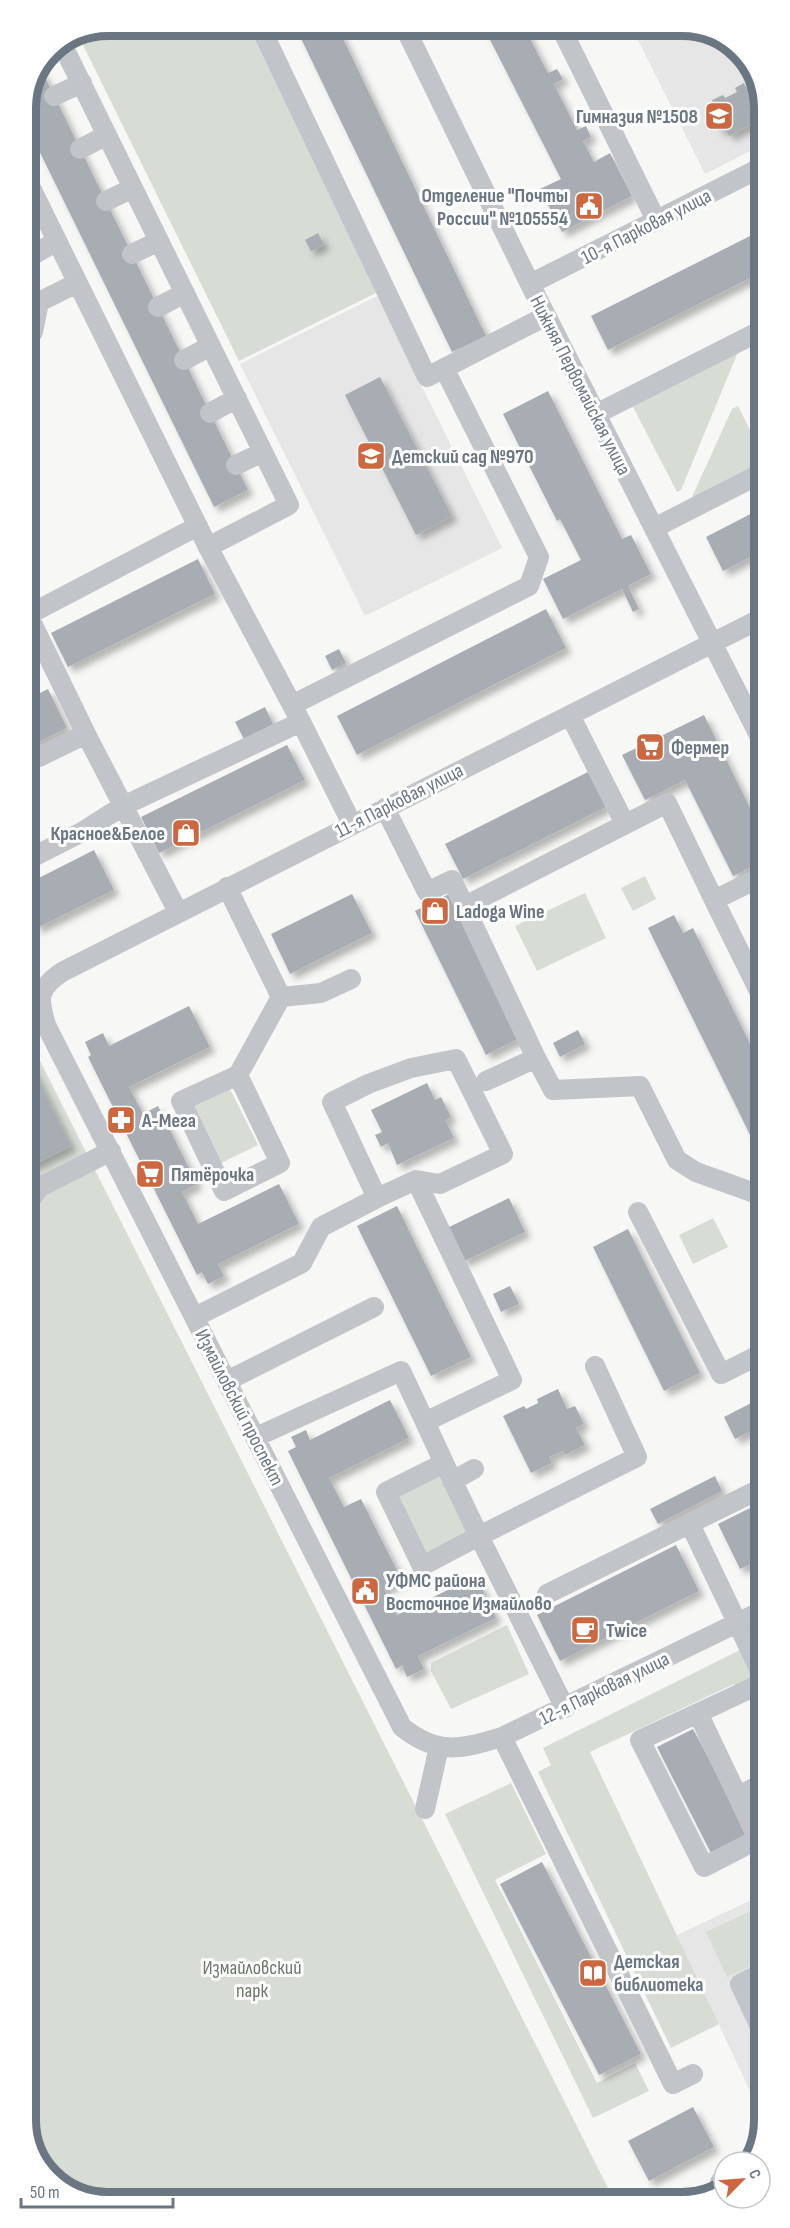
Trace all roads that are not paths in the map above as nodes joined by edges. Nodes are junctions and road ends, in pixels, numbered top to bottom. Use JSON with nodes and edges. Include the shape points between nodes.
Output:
{"nodes":[{"id":1,"x":265,"y":36,"type":"edge"},
{"id":2,"x":409,"y":36,"type":"edge"},
{"id":3,"x":565,"y":36,"type":"edge"},
{"id":4,"x":66,"y":50,"type":"edge"},
{"id":5,"x":81,"y":83,"type":"junction"},
{"id":6,"x":54,"y":96,"type":"dead end"},
{"id":7,"x":107,"y":135,"type":"junction"},
{"id":8,"x":80,"y":149,"type":"dead end"},
{"id":9,"x":754,"y":171,"type":"edge"},
{"id":10,"x":134,"y":188,"type":"junction"},
{"id":11,"x":36,"y":198,"type":"edge"},
{"id":12,"x":106,"y":201,"type":"dead end"},
{"id":13,"x":656,"y":220,"type":"junction"},
{"id":14,"x":57,"y":241,"type":"junction"},
{"id":15,"x":159,"y":241,"type":"junction"},
{"id":16,"x":36,"y":251,"type":"edge"},
{"id":17,"x":132,"y":254,"type":"dead end"},
{"id":18,"x":77,"y":283,"type":"junction"},
{"id":19,"x":530,"y":284,"type":"junction"},
{"id":20,"x":185,"y":293,"type":"junction"},
{"id":21,"x":158,"y":307,"type":"dead end"},
{"id":22,"x":546,"y":316,"type":"junction"},
{"id":23,"x":36,"y":317,"type":"edge"},
{"id":24,"x":754,"y":334,"type":"edge"},
{"id":25,"x":211,"y":346,"type":"junction"},
{"id":26,"x":184,"y":360,"type":"dead end"},
{"id":27,"x":444,"y":368,"type":"junction"},
{"id":28,"x":237,"y":398,"type":"junction"},
{"id":29,"x":210,"y":412,"type":"dead end"},
{"id":30,"x":596,"y":414,"type":"junction"},
{"id":31,"x":263,"y":452,"type":"junction"},
{"id":32,"x":236,"y":465,"type":"dead end"},
{"id":33,"x":754,"y":477,"type":"edge"},
{"id":34,"x":198,"y":526,"type":"junction"},
{"id":35,"x":654,"y":528,"type":"junction"},
{"id":36,"x":208,"y":547,"type":"junction"},
{"id":37,"x":36,"y":610,"type":"edge"},
{"id":38,"x":754,"y":622,"type":"edge"},
{"id":39,"x":36,"y":633,"type":"edge"},
{"id":40,"x":712,"y":643,"type":"junction"},
{"id":41,"x":296,"y":713,"type":"junction"},
{"id":42,"x":570,"y":715,"type":"junction"},
{"id":43,"x":754,"y":725,"type":"edge"},
{"id":44,"x":86,"y":734,"type":"junction"},
{"id":45,"x":39,"y":757,"type":"dead end"},
{"id":46,"x":123,"y":806,"type":"junction"},
{"id":47,"x":385,"y":808,"type":"junction"},
{"id":48,"x":352,"y":824,"type":"junction"},
{"id":49,"x":625,"y":824,"type":"junction"},
{"id":50,"x":36,"y":855,"type":"edge"},
{"id":51,"x":754,"y":880,"type":"edge"},
{"id":52,"x":227,"y":887,"type":"junction"},
{"id":53,"x":714,"y":900,"type":"junction"},
{"id":54,"x":465,"y":906,"type":"junction"},
{"id":55,"x":178,"y":912,"type":"junction"},
{"id":56,"x":351,"y":979,"type":"dead end"},
{"id":57,"x":754,"y":981,"type":"edge"},
{"id":58,"x":41,"y":991,"type":"joint"},
{"id":59,"x":281,"y":997,"type":"junction"},
{"id":60,"x":537,"y":1058,"type":"junction"},
{"id":61,"x":238,"y":1075,"type":"junction"},
{"id":62,"x":486,"y":1081,"type":"dead end"},
{"id":63,"x":111,"y":1152,"type":"junction"},
{"id":64,"x":416,"y":1180,"type":"junction"},
{"id":65,"x":36,"y":1192,"type":"edge"},
{"id":66,"x":754,"y":1193,"type":"edge"},
{"id":67,"x":377,"y":1198,"type":"junction"},
{"id":68,"x":638,"y":1212,"type":"dead end"},
{"id":69,"x":374,"y":1306,"type":"dead end"},
{"id":70,"x":195,"y":1317,"type":"junction"},
{"id":71,"x":754,"y":1358,"type":"edge"},
{"id":72,"x":595,"y":1366,"type":"dead end"},
{"id":73,"x":227,"y":1381,"type":"junction"},
{"id":74,"x":425,"y":1422,"type":"junction"},
{"id":75,"x":256,"y":1437,"type":"junction"},
{"id":76,"x":444,"y":1462,"type":"junction"},
{"id":77,"x":474,"y":1469,"type":"dead end"},
{"id":78,"x":452,"y":1481,"type":"junction"},
{"id":79,"x":754,"y":1492,"type":"edge"},
{"id":80,"x":690,"y":1524,"type":"junction"},
{"id":81,"x":479,"y":1536,"type":"junction"},
{"id":82,"x":547,"y":1594,"type":"dead end"},
{"id":83,"x":754,"y":1615,"type":"edge"},
{"id":84,"x":738,"y":1623,"type":"junction"},
{"id":85,"x":754,"y":1659,"type":"edge"},
{"id":86,"x":754,"y":1686,"type":"edge"},
{"id":87,"x":565,"y":1708,"type":"junction"},
{"id":88,"x":698,"y":1713,"type":"junction"},
{"id":89,"x":502,"y":1737,"type":"junction"},
{"id":90,"x":438,"y":1747,"type":"junction"},
{"id":91,"x":754,"y":1788,"type":"edge"},
{"id":92,"x":738,"y":1796,"type":"junction"},
{"id":93,"x":425,"y":1809,"type":"dead end"},
{"id":94,"x":754,"y":1830,"type":"edge"},
{"id":95,"x":754,"y":1841,"type":"edge"},
{"id":96,"x":754,"y":1977,"type":"edge"},
{"id":97,"x":754,"y":2014,"type":"edge"},
{"id":98,"x":693,"y":2074,"type":"dead end"}],
"edges":[{"from":1,"to":27,"type":"street","via":[[427,376]]},
{"from":2,"to":19,"type":"street","name":"Нижняя Первомайская улица"},
{"from":3,"to":13,"type":"street"},
{"from":4,"to":5,"type":"street"},
{"from":5,"to":6,"type":"street"},
{"from":5,"to":7,"type":"street"},
{"from":7,"to":8,"type":"street"},
{"from":7,"to":10,"type":"street"},
{"from":9,"to":13,"type":"street","name":"10-я Парковая улица"},
{"from":10,"to":12,"type":"street"},
{"from":10,"to":15,"type":"street"},
{"from":11,"to":14,"type":"street"},
{"from":13,"to":19,"type":"street","name":"10-я Парковая улица"},
{"from":14,"to":16,"type":"street"},
{"from":14,"to":18,"type":"street"},
{"from":15,"to":17,"type":"street"},
{"from":15,"to":20,"type":"street"},
{"from":18,"to":23,"type":"street","via":[[39,302]]},
{"from":18,"to":34,"type":"street"},
{"from":19,"to":22,"type":"street","name":"Нижняя Первомайская улица"},
{"from":20,"to":21,"type":"street"},
{"from":20,"to":25,"type":"street"},
{"from":22,"to":27,"type":"street"},
{"from":22,"to":30,"type":"street","name":"Нижняя Первомайская улица"},
{"from":24,"to":30,"type":"street"},
{"from":25,"to":26,"type":"street"},
{"from":25,"to":28,"type":"street"},
{"from":27,"to":41,"type":"street","via":[[538,557],[529,586]]},
{"from":28,"to":29,"type":"street"},
{"from":28,"to":31,"type":"street"},
{"from":30,"to":35,"type":"street","name":"Нижняя Первомайская улица"},
{"from":31,"to":32,"type":"street"},
{"from":31,"to":36,"type":"street","via":[[290,505]]},
{"from":33,"to":35,"type":"street"},
{"from":34,"to":36,"type":"street"},
{"from":34,"to":37,"type":"street"},
{"from":35,"to":40,"type":"street","name":"Нижняя Первомайская улица"},
{"from":36,"to":41,"type":"street"},
{"from":38,"to":40,"type":"street","name":"11-я Парковая улица"},
{"from":39,"to":44,"type":"street"},
{"from":40,"to":42,"type":"street","name":"11-я Парковая улица"},
{"from":40,"to":43,"type":"street","name":"Нижняя Первомайская улица"},
{"from":41,"to":46,"type":"street"},
{"from":41,"to":48,"type":"street"},
{"from":42,"to":47,"type":"street","name":"11-я Парковая улица"},
{"from":42,"to":49,"type":"street"},
{"from":44,"to":45,"type":"street"},
{"from":44,"to":46,"type":"street"},
{"from":46,"to":50,"type":"street"},
{"from":46,"to":55,"type":"street"},
{"from":47,"to":48,"type":"street","name":"11-я Парковая улица"},
{"from":47,"to":54,"type":"street","via":[[427,892],[452,880]]},
{"from":48,"to":52,"type":"street","name":"11-я Парковая улица"},
{"from":49,"to":53,"type":"street","via":[[667,803]]},
{"from":49,"to":54,"type":"street"},
{"from":51,"to":53,"type":"street"},
{"from":52,"to":55,"type":"street","name":"11-я Парковая улица"},
{"from":52,"to":59,"type":"street"},
{"from":53,"to":57,"type":"street"},
{"from":54,"to":60,"type":"street"},
{"from":55,"to":58,"type":"street","name":"11-я Парковая улица","via":[[62,972]]},
{"from":56,"to":59,"type":"street","via":[[321,993]]},
{"from":58,"to":63,"type":"street","name":"Измайловский проспект","via":[[40,1006],[46,1025]]},
{"from":59,"to":61,"type":"street"},
{"from":60,"to":62,"type":"street"},
{"from":60,"to":66,"type":"street","via":[[553,1090],[640,1086],[677,1160],[696,1172]]},
{"from":61,"to":61,"type":"street","via":[[181,1101],[224,1191],[280,1163]]},
{"from":63,"to":65,"type":"street"},
{"from":63,"to":70,"type":"street","name":"Измайловский проспект"},
{"from":64,"to":67,"type":"street"},
{"from":64,"to":67,"type":"street","via":[[441,1184],[503,1154],[456,1059],[411,1068],[332,1102]]},
{"from":64,"to":74,"type":"street","via":[[512,1380]]},
{"from":67,"to":70,"type":"street","via":[[321,1227],[303,1263]]},
{"from":68,"to":71,"type":"street","via":[[721,1374]]},
{"from":69,"to":73,"type":"street"},
{"from":70,"to":73,"type":"street","name":"Измайловский проспект"},
{"from":72,"to":81,"type":"street","via":[[637,1457]]},
{"from":73,"to":75,"type":"street","name":"Измайловский проспект"},
{"from":74,"to":75,"type":"street","via":[[401,1371]]},
{"from":74,"to":76,"type":"street"},
{"from":75,"to":90,"type":"street","name":"Измайловский проспект","via":[[402,1727]]},
{"from":76,"to":78,"type":"street"},
{"from":76,"to":81,"type":"street","via":[[386,1492],[422,1566]]},
{"from":77,"to":78,"type":"street"},
{"from":78,"to":81,"type":"street"},
{"from":79,"to":80,"type":"street"},
{"from":80,"to":82,"type":"street"},
{"from":80,"to":84,"type":"street"},
{"from":81,"to":87,"type":"street"},
{"from":83,"to":84,"type":"street","name":"12-я Парковая улица"},
{"from":84,"to":85,"type":"street"},
{"from":84,"to":87,"type":"street","name":"12-я Парковая улица"},
{"from":86,"to":88,"type":"street"},
{"from":87,"to":89,"type":"street","name":"12-я Парковая улица"},
{"from":88,"to":92,"type":"street"},
{"from":88,"to":95,"type":"street","via":[[640,1740],[704,1867]]},
{"from":89,"to":90,"type":"street","name":"12-я Парковая улица","via":[[466,1748]]},
{"from":89,"to":98,"type":"street","via":[[673,2084]]},
{"from":90,"to":93,"type":"street"},
{"from":91,"to":92,"type":"street"},
{"from":92,"to":94,"type":"street"},
{"from":96,"to":97,"type":"street","via":[[740,1984]]}]}
